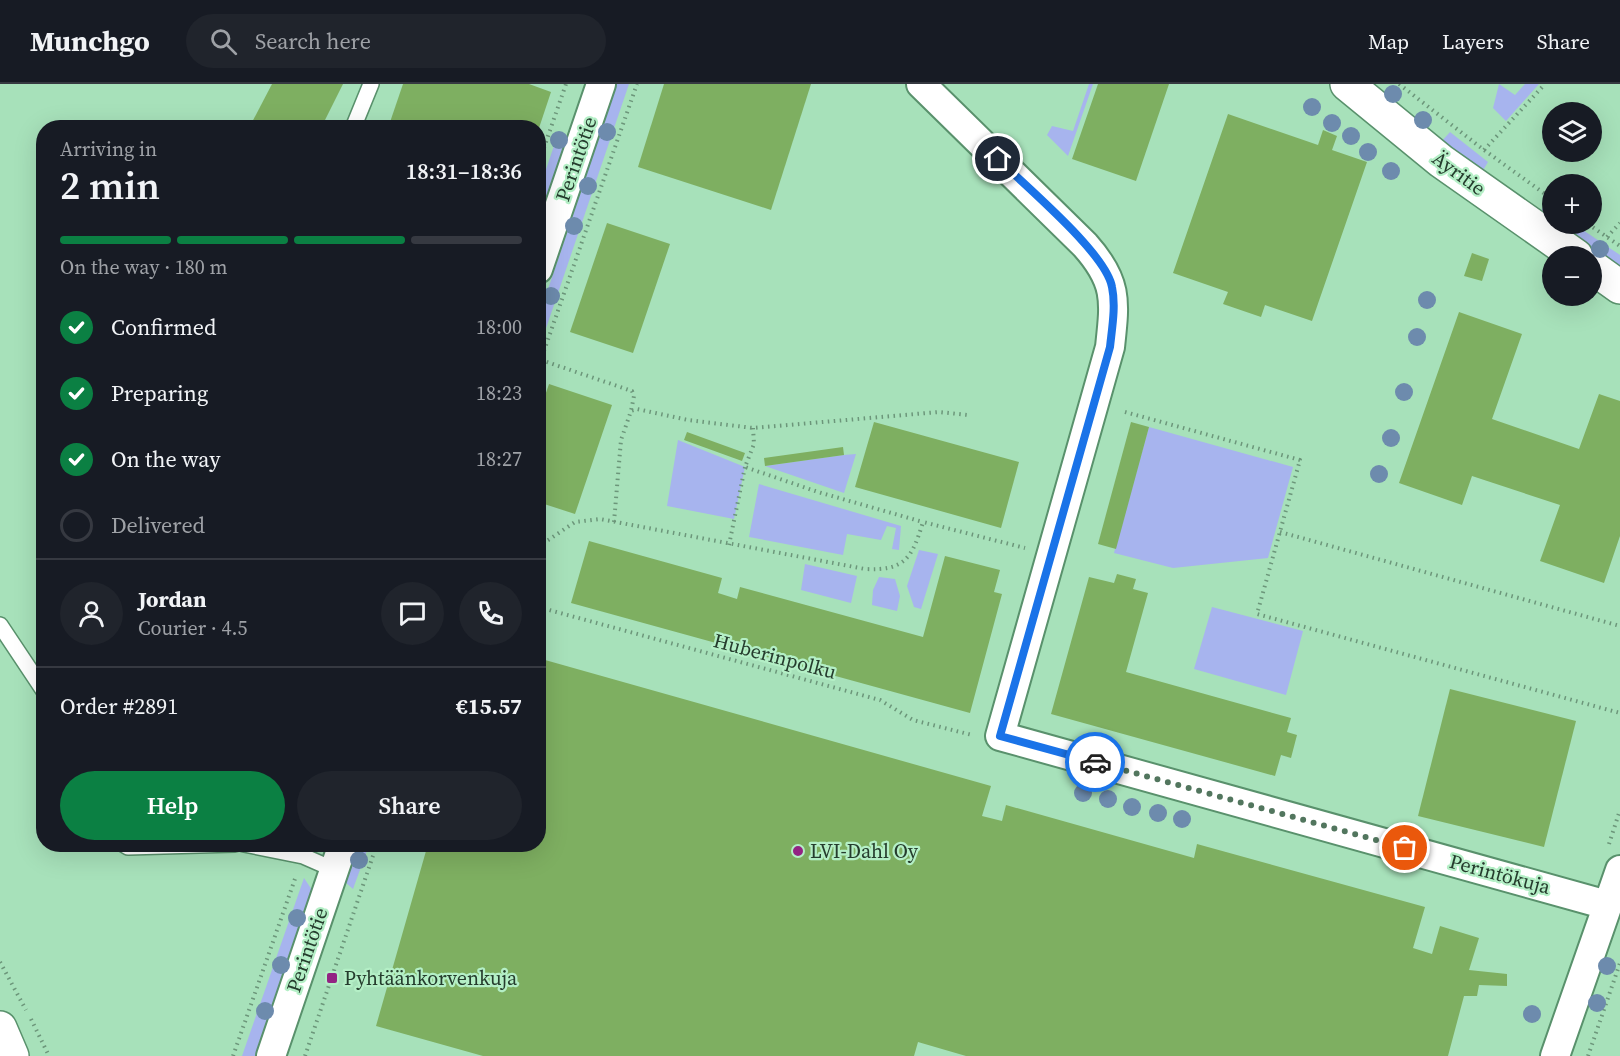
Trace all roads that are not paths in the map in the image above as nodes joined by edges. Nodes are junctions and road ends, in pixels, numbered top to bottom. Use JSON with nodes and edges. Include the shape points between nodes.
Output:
{"nodes":[{"id":1,"x":371,"y":84,"type":"edge"},
{"id":2,"x":601,"y":84,"type":"edge"},
{"id":3,"x":921,"y":84,"type":"edge"},
{"id":4,"x":1347,"y":84,"type":"edge"},
{"id":5,"x":356,"y":120,"type":"edge"},
{"id":6,"x":546,"y":246,"type":"edge"},
{"id":7,"x":1562,"y":246,"type":"edge"},
{"id":8,"x":1602,"y":274,"type":"edge"},
{"id":9,"x":1620,"y":287,"type":"edge"},
{"id":10,"x":0,"y":625,"type":"edge"},
{"id":11,"x":36,"y":679,"type":"edge"},
{"id":12,"x":283,"y":852,"type":"edge"},
{"id":13,"x":339,"y":857,"type":"edge"},
{"id":14,"x":1620,"y":870,"type":"edge"},
{"id":15,"x":1607,"y":905,"type":"junction"},
{"id":16,"x":0,"y":1028,"type":"edge"},
{"id":17,"x":12,"y":1056,"type":"edge"},
{"id":18,"x":271,"y":1056,"type":"edge"},
{"id":19,"x":1555,"y":1056,"type":"edge"}],
"edges":[{"from":1,"to":5,"type":"lane"},
{"from":2,"to":6,"type":"street","name":"Perintötie"},
{"from":3,"to":15,"type":"street","name":"Perintökuja","via":[[1085,245],[1100,261],[1112,285],[1110,347],[1000,736]]},
{"from":4,"to":7,"type":"street","name":"Äyritie","via":[[1441,161]]},
{"from":8,"to":9,"type":"street"},
{"from":10,"to":11,"type":"lane"},
{"from":12,"to":13,"type":"lane"},
{"from":13,"to":18,"type":"street","name":"Perintötie"},
{"from":14,"to":15,"type":"street"},
{"from":15,"to":19,"type":"street"},
{"from":16,"to":17,"type":"street"}]}
